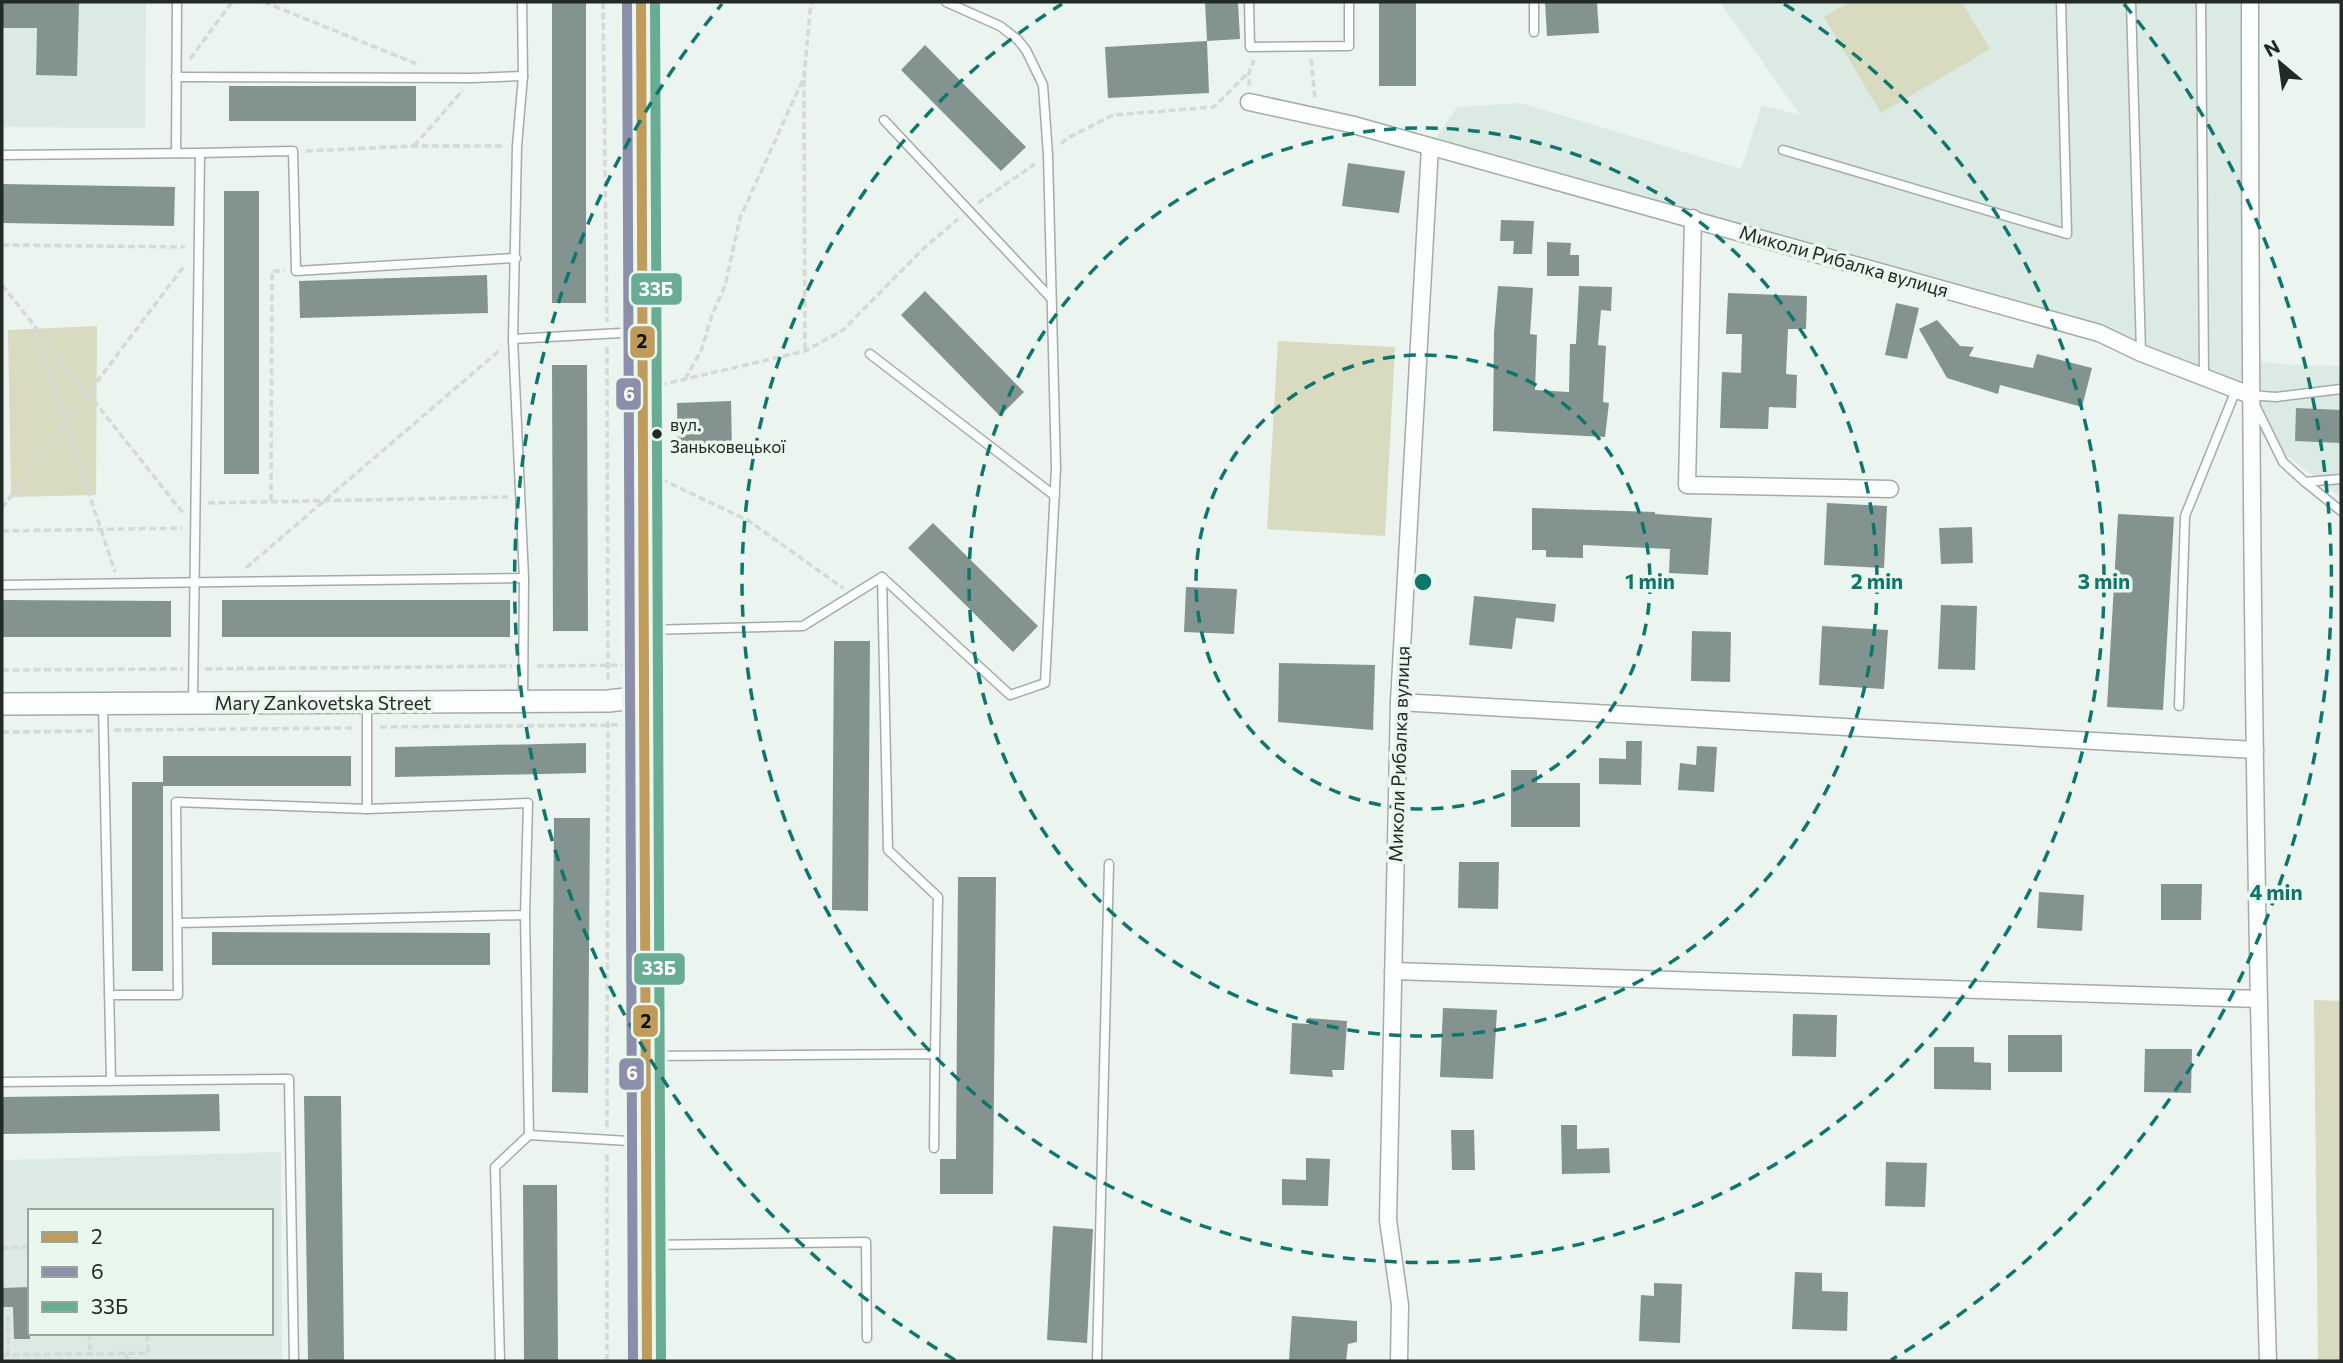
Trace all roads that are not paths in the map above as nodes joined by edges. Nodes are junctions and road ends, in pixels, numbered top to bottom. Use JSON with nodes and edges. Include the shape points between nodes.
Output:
{"nodes":[{"id":1,"x":177,"y":2,"type":"edge"},
{"id":2,"x":522,"y":2,"type":"edge"},
{"id":3,"x":641,"y":2,"type":"edge"},
{"id":4,"x":946,"y":2,"type":"edge"},
{"id":5,"x":1250,"y":2,"type":"edge"},
{"id":6,"x":1349,"y":2,"type":"edge"},
{"id":7,"x":1534,"y":2,"type":"edge"},
{"id":8,"x":2061,"y":2,"type":"edge"},
{"id":9,"x":2130,"y":2,"type":"edge"},
{"id":10,"x":2201,"y":2,"type":"edge"},
{"id":11,"x":2250,"y":2,"type":"edge"},
{"id":12,"x":1534,"y":32,"type":"dead end"},
{"id":13,"x":523,"y":76,"type":"junction"},
{"id":14,"x":176,"y":77,"type":"junction"},
{"id":15,"x":1249,"y":102,"type":"road end"},
{"id":16,"x":884,"y":120,"type":"dead end"},
{"id":17,"x":1430,"y":147,"type":"junction"},
{"id":18,"x":1783,"y":150,"type":"dead end"},
{"id":19,"x":176,"y":153,"type":"junction"},
{"id":20,"x":200,"y":153,"type":"junction"},
{"id":21,"x":2,"y":155,"type":"edge"},
{"id":22,"x":1693,"y":218,"type":"junction"},
{"id":23,"x":516,"y":258,"type":"junction"},
{"id":24,"x":1050,"y":297,"type":"junction"},
{"id":25,"x":642,"y":332,"type":"junction"},
{"id":26,"x":513,"y":339,"type":"junction"},
{"id":27,"x":2141,"y":353,"type":"junction"},
{"id":28,"x":870,"y":354,"type":"dead end"},
{"id":29,"x":2204,"y":376,"type":"junction"},
{"id":30,"x":2341,"y":389,"type":"edge"},
{"id":31,"x":2243,"y":392,"type":"junction"},
{"id":32,"x":2341,"y":479,"type":"edge"},
{"id":33,"x":2305,"y":482,"type":"junction"},
{"id":34,"x":1890,"y":489,"type":"dead end"},
{"id":35,"x":1055,"y":496,"type":"junction"},
{"id":36,"x":2341,"y":510,"type":"edge"},
{"id":37,"x":882,"y":577,"type":"junction"},
{"id":38,"x":524,"y":578,"type":"junction"},
{"id":39,"x":194,"y":584,"type":"junction"},
{"id":40,"x":2,"y":585,"type":"edge"},
{"id":41,"x":643,"y":631,"type":"junction"},
{"id":42,"x":645,"y":697,"type":"junction"},
{"id":43,"x":523,"y":701,"type":"junction"},
{"id":44,"x":367,"y":702,"type":"junction"},
{"id":45,"x":1399,"y":702,"type":"junction"},
{"id":46,"x":103,"y":704,"type":"junction"},
{"id":47,"x":193,"y":704,"type":"junction"},
{"id":48,"x":2,"y":705,"type":"edge"},
{"id":49,"x":2179,"y":706,"type":"dead end"},
{"id":50,"x":2255,"y":750,"type":"junction"},
{"id":51,"x":367,"y":809,"type":"junction"},
{"id":52,"x":1109,"y":864,"type":"dead end"},
{"id":53,"x":525,"y":915,"type":"junction"},
{"id":54,"x":178,"y":923,"type":"junction"},
{"id":55,"x":1393,"y":971,"type":"junction"},
{"id":56,"x":109,"y":995,"type":"junction"},
{"id":57,"x":2258,"y":999,"type":"junction"},
{"id":58,"x":935,"y":1054,"type":"junction"},
{"id":59,"x":646,"y":1056,"type":"junction"},
{"id":60,"x":111,"y":1081,"type":"junction"},
{"id":61,"x":2,"y":1082,"type":"edge"},
{"id":62,"x":528,"y":1135,"type":"junction"},
{"id":63,"x":646,"y":1143,"type":"junction"},
{"id":64,"x":934,"y":1148,"type":"dead end"},
{"id":65,"x":647,"y":1245,"type":"junction"},
{"id":66,"x":867,"y":1338,"type":"dead end"},
{"id":67,"x":294,"y":1361,"type":"edge"},
{"id":68,"x":500,"y":1361,"type":"edge"},
{"id":69,"x":648,"y":1361,"type":"edge"},
{"id":70,"x":1097,"y":1361,"type":"edge"},
{"id":71,"x":1399,"y":1361,"type":"edge"},
{"id":72,"x":2267,"y":1361,"type":"edge"}],
"edges":[{"from":1,"to":14,"type":"lane"},
{"from":2,"to":13,"type":"lane"},
{"from":3,"to":25,"type":"street"},
{"from":4,"to":24,"type":"lane","via":[[1000,26],[1018,40],[1043,85]]},
{"from":5,"to":6,"type":"lane","via":[[1250,47],[1260,47],[1349,46]]},
{"from":7,"to":12,"type":"lane"},
{"from":8,"to":18,"type":"lane","via":[[2067,234]]},
{"from":9,"to":27,"type":"lane"},
{"from":10,"to":29,"type":"lane"},
{"from":11,"to":31,"type":"street"},
{"from":13,"to":14,"type":"lane"},
{"from":13,"to":23,"type":"lane"},
{"from":14,"to":19,"type":"lane"},
{"from":15,"to":17,"type":"street","name":"Миколи Рибалка вулиця"},
{"from":16,"to":24,"type":"lane"},
{"from":17,"to":22,"type":"street","name":"Миколи Рибалка вулиця"},
{"from":17,"to":45,"type":"street","name":"Миколи Рибалка вулиця"},
{"from":19,"to":20,"type":"lane"},
{"from":19,"to":21,"type":"lane"},
{"from":20,"to":23,"type":"lane","via":[[293,151],[296,271]]},
{"from":20,"to":39,"type":"lane"},
{"from":22,"to":27,"type":"street","name":"Миколи Рибалка вулиця","via":[[2099,333]]},
{"from":22,"to":34,"type":"street","via":[[1687,485]]},
{"from":23,"to":26,"type":"lane"},
{"from":24,"to":35,"type":"lane"},
{"from":25,"to":26,"type":"lane"},
{"from":25,"to":41,"type":"street"},
{"from":26,"to":38,"type":"lane"},
{"from":27,"to":29,"type":"street","name":"Миколи Рибалка вулиця"},
{"from":28,"to":35,"type":"lane"},
{"from":29,"to":31,"type":"street","name":"Миколи Рибалка вулиця"},
{"from":30,"to":31,"type":"lane","via":[[2276,397]]},
{"from":31,"to":33,"type":"lane","via":[[2283,462]]},
{"from":31,"to":49,"type":"lane","via":[[2185,516]]},
{"from":31,"to":50,"type":"street"},
{"from":32,"to":33,"type":"lane"},
{"from":33,"to":36,"type":"lane"},
{"from":35,"to":37,"type":"lane","via":[[1045,683],[1010,695]]},
{"from":37,"to":41,"type":"lane","via":[[803,626]]},
{"from":37,"to":58,"type":"lane","via":[[888,850],[938,897]]},
{"from":38,"to":39,"type":"lane"},
{"from":38,"to":43,"type":"lane"},
{"from":39,"to":40,"type":"lane"},
{"from":39,"to":47,"type":"lane"},
{"from":41,"to":42,"type":"street"},
{"from":42,"to":43,"type":"street","name":"Mary Zankovetska Street"},
{"from":42,"to":59,"type":"street"},
{"from":43,"to":44,"type":"street","name":"Mary Zankovetska Street"},
{"from":44,"to":47,"type":"street","name":"Mary Zankovetska Street"},
{"from":44,"to":51,"type":"lane"},
{"from":45,"to":50,"type":"street"},
{"from":45,"to":55,"type":"street","name":"Миколи Рибалка вулиця"},
{"from":46,"to":47,"type":"street","name":"Mary Zankovetska Street"},
{"from":46,"to":48,"type":"street","name":"Mary Zankovetska Street"},
{"from":46,"to":56,"type":"lane"},
{"from":50,"to":57,"type":"street"},
{"from":51,"to":53,"type":"lane","via":[[528,803]]},
{"from":51,"to":54,"type":"lane","via":[[176,802]]},
{"from":52,"to":70,"type":"lane"},
{"from":53,"to":54,"type":"lane"},
{"from":53,"to":62,"type":"lane"},
{"from":54,"to":56,"type":"lane","via":[[178,995]]},
{"from":55,"to":57,"type":"street"},
{"from":55,"to":71,"type":"street","name":"Миколи Рибалка вулиця","via":[[1388,1220],[1400,1305]]},
{"from":56,"to":60,"type":"lane"},
{"from":57,"to":72,"type":"street"},
{"from":58,"to":59,"type":"lane"},
{"from":58,"to":64,"type":"lane"},
{"from":59,"to":63,"type":"street"},
{"from":60,"to":61,"type":"lane"},
{"from":60,"to":67,"type":"lane","via":[[289,1079]]},
{"from":62,"to":63,"type":"lane"},
{"from":62,"to":68,"type":"lane","via":[[495,1167]]},
{"from":63,"to":65,"type":"street"},
{"from":65,"to":66,"type":"lane","via":[[866,1242]]},
{"from":65,"to":69,"type":"street"}]}
